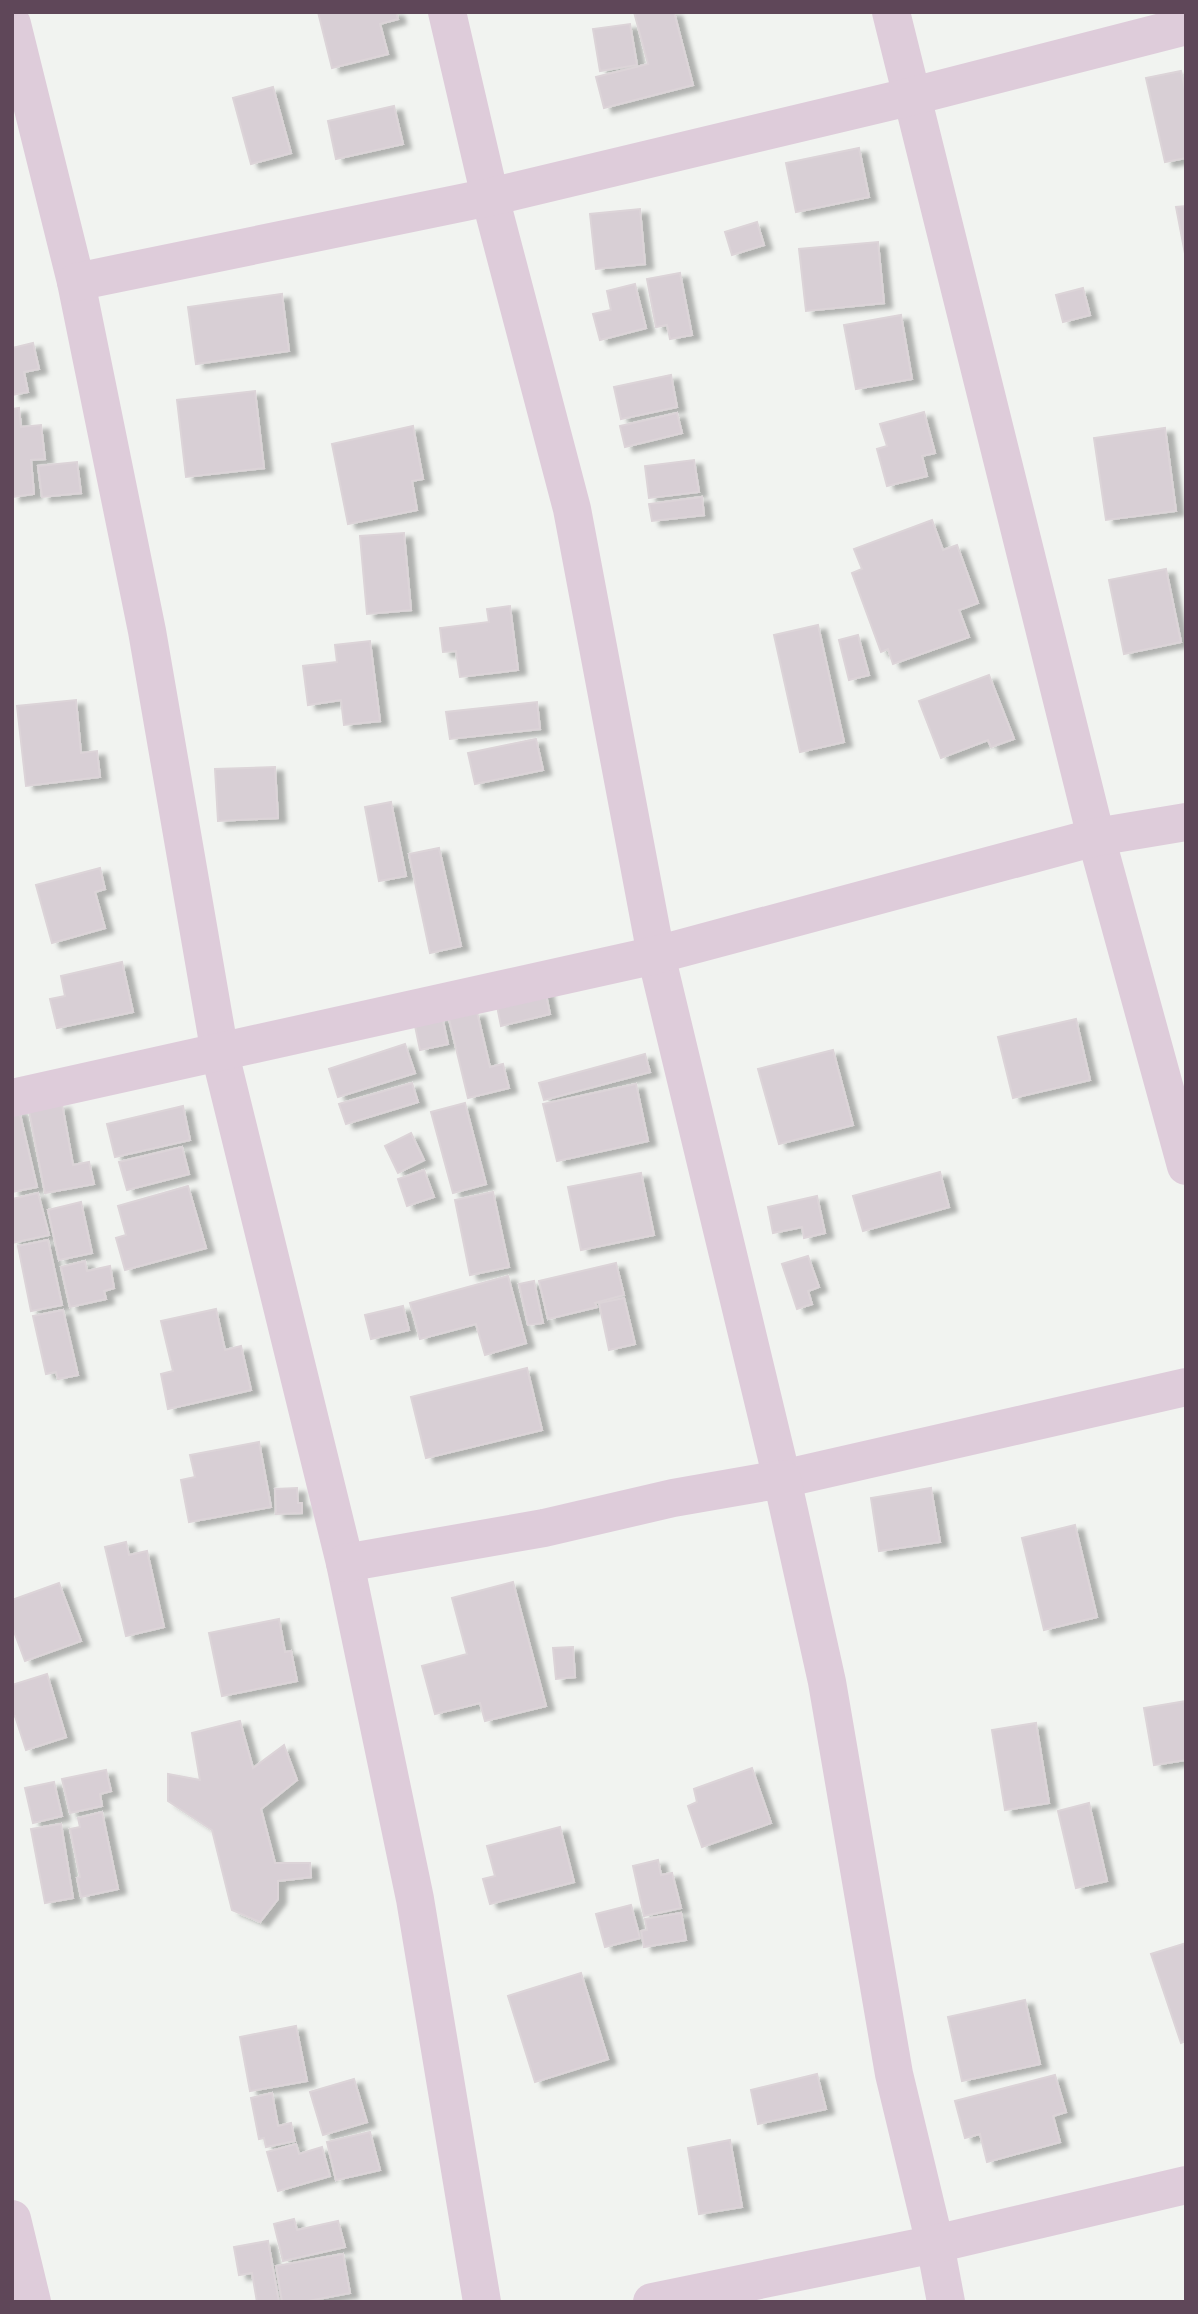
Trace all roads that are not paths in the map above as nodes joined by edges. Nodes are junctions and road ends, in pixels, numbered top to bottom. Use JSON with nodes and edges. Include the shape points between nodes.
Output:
{"nodes":[{"id":1,"x":447,"y":12,"type":"edge"},
{"id":2,"x":891,"y":12,"type":"edge"},
{"id":3,"x":12,"y":24,"type":"edge"},
{"id":4,"x":1186,"y":26,"type":"edge"},
{"id":5,"x":1104,"y":29,"type":"edge"},
{"id":6,"x":913,"y":96,"type":"junction"},
{"id":7,"x":490,"y":197,"type":"junction"},
{"id":8,"x":76,"y":282,"type":"junction"},
{"id":9,"x":1186,"y":821,"type":"edge"},
{"id":10,"x":1096,"y":837,"type":"junction"},
{"id":11,"x":656,"y":955,"type":"junction"},
{"id":12,"x":220,"y":1054,"type":"junction"},
{"id":13,"x":12,"y":1098,"type":"edge"},
{"id":14,"x":1186,"y":1166,"type":"edge"},
{"id":15,"x":1186,"y":1387,"type":"edge"},
{"id":16,"x":782,"y":1479,"type":"junction"},
{"id":17,"x":345,"y":1563,"type":"junction"},
{"id":18,"x":1186,"y":2185,"type":"edge"},
{"id":19,"x":12,"y":2219,"type":"edge"},
{"id":20,"x":935,"y":2244,"type":"junction"},
{"id":21,"x":32,"y":2302,"type":"edge"},
{"id":22,"x":482,"y":2302,"type":"edge"},
{"id":23,"x":652,"y":2302,"type":"edge"},
{"id":24,"x":946,"y":2302,"type":"edge"}],
"edges":[{"from":1,"to":7,"type":"street"},
{"from":2,"to":6,"type":"street"},
{"from":3,"to":8,"type":"street"},
{"from":4,"to":5,"type":"street"},
{"from":5,"to":6,"type":"street"},
{"from":6,"to":7,"type":"street"},
{"from":6,"to":10,"type":"street"},
{"from":7,"to":8,"type":"street"},
{"from":7,"to":11,"type":"street","via":[[572,509]]},
{"from":8,"to":12,"type":"street","via":[[147,631]]},
{"from":9,"to":10,"type":"street"},
{"from":10,"to":11,"type":"street"},
{"from":10,"to":14,"type":"street"},
{"from":11,"to":12,"type":"street"},
{"from":11,"to":16,"type":"street"},
{"from":12,"to":13,"type":"street"},
{"from":12,"to":17,"type":"street"},
{"from":15,"to":16,"type":"street"},
{"from":16,"to":17,"type":"street"},
{"from":16,"to":20,"type":"street","via":[[827,1682],[894,2074]]},
{"from":17,"to":22,"type":"street","via":[[415,1899]]},
{"from":18,"to":20,"type":"street"},
{"from":19,"to":21,"type":"street"},
{"from":20,"to":23,"type":"street"},
{"from":20,"to":24,"type":"street"}]}
